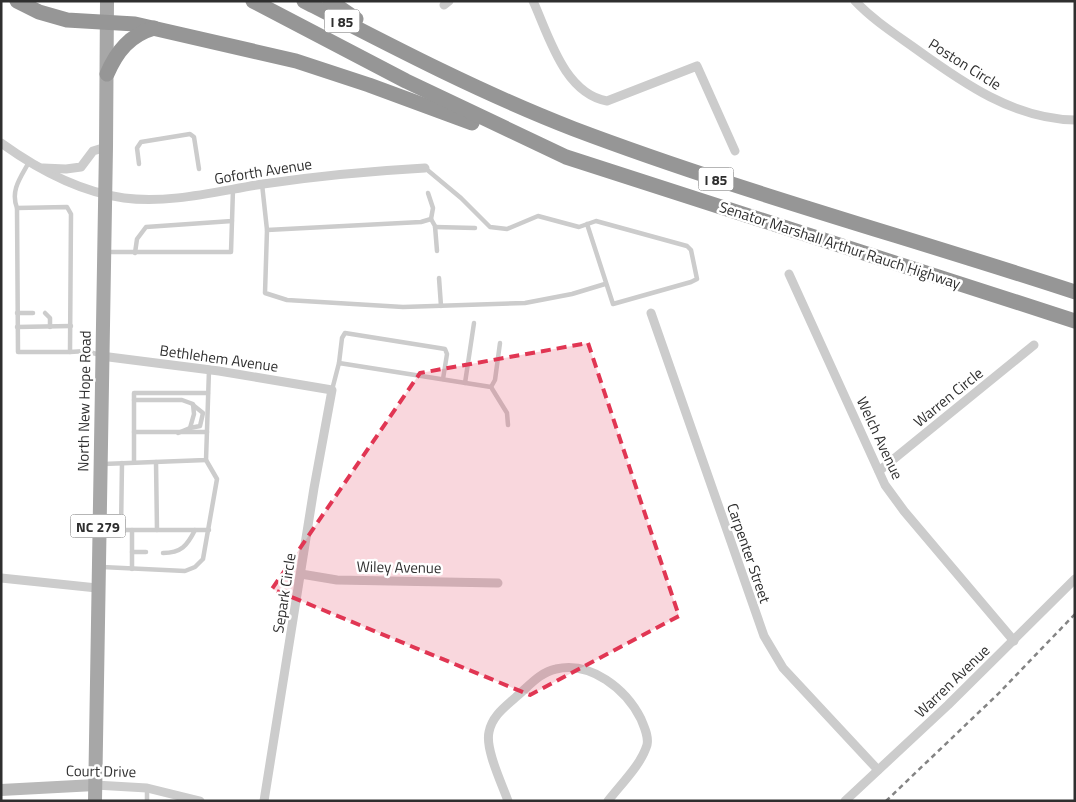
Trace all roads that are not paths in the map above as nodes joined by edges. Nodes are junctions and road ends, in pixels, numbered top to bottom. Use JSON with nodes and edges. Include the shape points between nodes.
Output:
{"nodes":[{"id":1,"x":17,"y":1,"type":"edge"},
{"id":2,"x":107,"y":1,"type":"edge"},
{"id":3,"x":253,"y":1,"type":"edge"},
{"id":4,"x":304,"y":1,"type":"edge"},
{"id":5,"x":330,"y":1,"type":"edge"},
{"id":6,"x":533,"y":1,"type":"edge"},
{"id":7,"x":855,"y":1,"type":"edge"},
{"id":8,"x":106,"y":22,"type":"junction"},
{"id":9,"x":154,"y":28,"type":"junction"},
{"id":10,"x":379,"y":40,"type":"junction"},
{"id":11,"x":107,"y":74,"type":"junction"},
{"id":12,"x":1075,"y":120,"type":"edge"},
{"id":13,"x":1,"y":143,"type":"edge"},
{"id":14,"x":106,"y":147,"type":"junction"},
{"id":15,"x":734,"y":151,"type":"dead end"},
{"id":16,"x":566,"y":156,"type":"junction"},
{"id":17,"x":30,"y":162,"type":"junction"},
{"id":18,"x":139,"y":164,"type":"dead end"},
{"id":19,"x":38,"y":167,"type":"junction"},
{"id":20,"x":425,"y":168,"type":"joint"},
{"id":21,"x":199,"y":169,"type":"dead end"},
{"id":22,"x":262,"y":184,"type":"junction"},
{"id":23,"x":233,"y":189,"type":"junction"},
{"id":24,"x":428,"y":193,"type":"dead end"},
{"id":25,"x":105,"y":194,"type":"junction"},
{"id":26,"x":17,"y":208,"type":"junction"},
{"id":27,"x":431,"y":219,"type":"junction"},
{"id":28,"x":232,"y":221,"type":"junction"},
{"id":29,"x":587,"y":224,"type":"junction"},
{"id":30,"x":435,"y":227,"type":"junction"},
{"id":31,"x":475,"y":228,"type":"dead end"},
{"id":32,"x":267,"y":230,"type":"junction"},
{"id":33,"x":437,"y":251,"type":"dead end"},
{"id":34,"x":104,"y":252,"type":"junction"},
{"id":35,"x":135,"y":253,"type":"junction"},
{"id":36,"x":789,"y":274,"type":"dead end"},
{"id":37,"x":439,"y":278,"type":"dead end"},
{"id":38,"x":605,"y":284,"type":"junction"},
{"id":39,"x":1072,"y":291,"type":"edge"},
{"id":40,"x":441,"y":306,"type":"junction"},
{"id":41,"x":18,"y":312,"type":"junction"},
{"id":42,"x":33,"y":313,"type":"dead end"},
{"id":43,"x":44,"y":313,"type":"dead end"},
{"id":44,"x":651,"y":313,"type":"dead end"},
{"id":45,"x":1075,"y":321,"type":"edge"},
{"id":46,"x":474,"y":323,"type":"dead end"},
{"id":47,"x":50,"y":326,"type":"junction"},
{"id":48,"x":71,"y":326,"type":"junction"},
{"id":49,"x":18,"y":327,"type":"junction"},
{"id":50,"x":500,"y":343,"type":"dead end"},
{"id":51,"x":1034,"y":345,"type":"dead end"},
{"id":52,"x":70,"y":352,"type":"junction"},
{"id":53,"x":101,"y":356,"type":"junction"},
{"id":54,"x":338,"y":363,"type":"junction"},
{"id":55,"x":209,"y":370,"type":"junction"},
{"id":56,"x":443,"y":379,"type":"junction"},
{"id":57,"x":465,"y":383,"type":"junction"},
{"id":58,"x":491,"y":387,"type":"junction"},
{"id":59,"x":332,"y":390,"type":"junction"},
{"id":60,"x":208,"y":393,"type":"junction"},
{"id":61,"x":134,"y":400,"type":"junction"},
{"id":62,"x":193,"y":404,"type":"junction"},
{"id":63,"x":508,"y":425,"type":"dead end"},
{"id":64,"x":190,"y":428,"type":"junction"},
{"id":65,"x":134,"y":432,"type":"junction"},
{"id":66,"x":207,"y":432,"type":"junction"},
{"id":67,"x":178,"y":433,"type":"junction"},
{"id":68,"x":206,"y":460,"type":"junction"},
{"id":69,"x":134,"y":462,"type":"junction"},
{"id":70,"x":156,"y":462,"type":"junction"},
{"id":71,"x":122,"y":463,"type":"junction"},
{"id":72,"x":99,"y":464,"type":"junction"},
{"id":73,"x":879,"y":471,"type":"junction"},
{"id":74,"x":149,"y":478,"type":"dead end"},
{"id":75,"x":156,"y":478,"type":"junction"},
{"id":76,"x":122,"y":479,"type":"junction"},
{"id":77,"x":129,"y":479,"type":"dead end"},
{"id":78,"x":122,"y":493,"type":"junction"},
{"id":79,"x":129,"y":494,"type":"dead end"},
{"id":80,"x":150,"y":494,"type":"dead end"},
{"id":81,"x":157,"y":494,"type":"junction"},
{"id":82,"x":122,"y":510,"type":"junction"},
{"id":83,"x":129,"y":510,"type":"dead end"},
{"id":84,"x":150,"y":510,"type":"dead end"},
{"id":85,"x":157,"y":510,"type":"junction"},
{"id":86,"x":132,"y":530,"type":"junction"},
{"id":87,"x":157,"y":530,"type":"junction"},
{"id":88,"x":195,"y":530,"type":"junction"},
{"id":89,"x":209,"y":530,"type":"junction"},
{"id":90,"x":132,"y":552,"type":"junction"},
{"id":91,"x":146,"y":552,"type":"dead end"},
{"id":92,"x":163,"y":553,"type":"dead end"},
{"id":93,"x":98,"y":567,"type":"junction"},
{"id":94,"x":132,"y":569,"type":"junction"},
{"id":95,"x":301,"y":574,"type":"junction"},
{"id":96,"x":1,"y":578,"type":"edge"},
{"id":97,"x":1075,"y":579,"type":"edge"},
{"id":98,"x":498,"y":583,"type":"dead end"},
{"id":99,"x":98,"y":588,"type":"junction"},
{"id":100,"x":1014,"y":641,"type":"junction"},
{"id":101,"x":878,"y":770,"type":"junction"},
{"id":102,"x":95,"y":786,"type":"junction"},
{"id":103,"x":147,"y":788,"type":"junction"},
{"id":104,"x":1,"y":790,"type":"edge"},
{"id":105,"x":95,"y":801,"type":"edge"},
{"id":106,"x":146,"y":801,"type":"edge"},
{"id":107,"x":200,"y":801,"type":"edge"},
{"id":108,"x":264,"y":801,"type":"edge"},
{"id":109,"x":508,"y":801,"type":"edge"},
{"id":110,"x":608,"y":801,"type":"edge"},
{"id":111,"x":845,"y":801,"type":"edge"}],
"edges":[{"from":1,"to":8,"type":"highway","via":[[38,12],[67,20]]},
{"from":2,"to":8,"type":"main road","name":"North New Hope Road","number":"NC 279"},
{"from":3,"to":16,"type":"highway","name":"Senator Marshall Arthur Rauch Highway","number":"I 85","via":[[423,90]]},
{"from":4,"to":10,"type":"highway","name":"Senator Marshall Arthur Rauch Highway","number":"I 85"},
{"from":5,"to":10,"type":"highway","via":[[367,26]]},
{"from":6,"to":15,"type":"street","via":[[564,66],[575,84],[588,95],[607,101],[697,66]]},
{"from":7,"to":12,"type":"street","name":"Poston Circle","via":[[943,69],[989,97],[1042,116]]},
{"from":8,"to":9,"type":"highway"},
{"from":8,"to":11,"type":"main road","name":"North New Hope Road","number":"NC 279"},
{"from":9,"to":11,"type":"highway","via":[[141,32],[124,44]]},
{"from":9,"to":16,"type":"highway","via":[[325,70]]},
{"from":10,"to":39,"type":"highway","name":"Senator Marshall Arthur Rauch Highway","number":"I 85","via":[[503,100],[582,132],[687,170]]},
{"from":11,"to":14,"type":"main road","name":"North New Hope Road","number":"NC 279"},
{"from":13,"to":17,"type":"street","name":"Goforth Avenue"},
{"from":14,"to":19,"type":"street","via":[[93,151],[81,167]]},
{"from":14,"to":25,"type":"main road","name":"North New Hope Road","number":"NC 279"},
{"from":16,"to":45,"type":"highway","name":"Senator Marshall Arthur Rauch Highway","number":"I 85"},
{"from":17,"to":19,"type":"street","name":"Goforth Avenue"},
{"from":17,"to":26,"type":"lane","via":[[14,190]]},
{"from":18,"to":21,"type":"lane","via":[[137,148],[141,142],[190,134],[194,137]]},
{"from":19,"to":25,"type":"street","name":"Goforth Avenue"},
{"from":20,"to":22,"type":"street","name":"Goforth Avenue"},
{"from":20,"to":29,"type":"lane","via":[[490,227],[507,229],[538,216],[579,227]]},
{"from":22,"to":23,"type":"street","name":"Goforth Avenue"},
{"from":22,"to":32,"type":"lane"},
{"from":23,"to":25,"type":"street","name":"Goforth Avenue","via":[[142,199]]},
{"from":23,"to":28,"type":"lane"},
{"from":24,"to":27,"type":"lane","via":[[433,208]]},
{"from":25,"to":34,"type":"main road","name":"North New Hope Road","number":"NC 279"},
{"from":26,"to":41,"type":"lane"},
{"from":26,"to":48,"type":"lane","via":[[67,207],[71,214]]},
{"from":27,"to":30,"type":"lane"},
{"from":27,"to":32,"type":"lane"},
{"from":28,"to":35,"type":"lane","via":[[146,227],[137,239]]},
{"from":28,"to":35,"type":"lane","via":[[231,252]]},
{"from":29,"to":38,"type":"lane"},
{"from":29,"to":38,"type":"lane","via":[[596,221],[687,246],[692,250],[698,275],[698,279],[691,282],[613,304]]},
{"from":30,"to":31,"type":"lane"},
{"from":30,"to":33,"type":"lane"},
{"from":32,"to":40,"type":"lane","via":[[264,287],[265,292],[272,296],[334,304]]},
{"from":34,"to":35,"type":"lane"},
{"from":34,"to":53,"type":"main road","name":"North New Hope Road","number":"NC 279"},
{"from":36,"to":73,"type":"street","name":"Welch Avenue"},
{"from":37,"to":40,"type":"lane"},
{"from":38,"to":40,"type":"lane","via":[[544,301]]},
{"from":41,"to":42,"type":"lane"},
{"from":41,"to":49,"type":"lane"},
{"from":43,"to":47,"type":"lane","via":[[50,318]]},
{"from":44,"to":101,"type":"street","name":"Carpenter Street","via":[[764,636],[784,668]]},
{"from":46,"to":57,"type":"lane"},
{"from":47,"to":48,"type":"lane"},
{"from":47,"to":49,"type":"lane"},
{"from":48,"to":52,"type":"lane"},
{"from":49,"to":52,"type":"lane","via":[[18,352]]},
{"from":50,"to":58,"type":"lane","via":[[495,380]]},
{"from":51,"to":73,"type":"street","name":"Warren Circle"},
{"from":52,"to":53,"type":"lane","via":[[86,351]]},
{"from":53,"to":55,"type":"street","name":"Bethlehem Avenue"},
{"from":53,"to":72,"type":"main road","name":"North New Hope Road","number":"NC 279"},
{"from":54,"to":56,"type":"lane"},
{"from":54,"to":56,"type":"lane","via":[[345,333],[445,349]]},
{"from":54,"to":59,"type":"lane"},
{"from":55,"to":59,"type":"street","name":"Bethlehem Avenue"},
{"from":55,"to":60,"type":"lane"},
{"from":56,"to":57,"type":"lane"},
{"from":57,"to":58,"type":"lane"},
{"from":58,"to":63,"type":"lane","via":[[507,413]]},
{"from":59,"to":95,"type":"street","name":"Separk Circle"},
{"from":60,"to":61,"type":"lane","via":[[134,393]]},
{"from":60,"to":66,"type":"lane"},
{"from":61,"to":62,"type":"lane","via":[[182,400]]},
{"from":61,"to":65,"type":"lane"},
{"from":62,"to":64,"type":"lane"},
{"from":62,"to":64,"type":"lane","via":[[203,413],[200,426]]},
{"from":64,"to":67,"type":"lane"},
{"from":65,"to":67,"type":"lane"},
{"from":65,"to":69,"type":"lane"},
{"from":66,"to":67,"type":"lane"},
{"from":66,"to":68,"type":"lane"},
{"from":68,"to":70,"type":"lane"},
{"from":68,"to":89,"type":"lane","via":[[217,479]]},
{"from":69,"to":70,"type":"lane"},
{"from":69,"to":71,"type":"lane"},
{"from":70,"to":75,"type":"lane"},
{"from":71,"to":72,"type":"lane"},
{"from":71,"to":76,"type":"lane"},
{"from":72,"to":93,"type":"main road","name":"North New Hope Road","number":"NC 279"},
{"from":73,"to":100,"type":"street","name":"Welch Avenue","via":[[885,485],[904,510]]},
{"from":74,"to":75,"type":"lane"},
{"from":75,"to":81,"type":"lane"},
{"from":76,"to":77,"type":"lane"},
{"from":76,"to":78,"type":"lane"},
{"from":78,"to":79,"type":"lane"},
{"from":78,"to":82,"type":"lane"},
{"from":80,"to":81,"type":"lane"},
{"from":81,"to":85,"type":"lane"},
{"from":82,"to":83,"type":"lane"},
{"from":82,"to":86,"type":"lane","via":[[121,530]]},
{"from":84,"to":85,"type":"lane"},
{"from":85,"to":87,"type":"lane"},
{"from":86,"to":87,"type":"lane"},
{"from":86,"to":90,"type":"lane"},
{"from":87,"to":88,"type":"lane"},
{"from":88,"to":89,"type":"lane"},
{"from":88,"to":92,"type":"lane","via":[[180,551]]},
{"from":89,"to":94,"type":"lane","via":[[203,559],[195,567],[185,571]]},
{"from":90,"to":91,"type":"lane"},
{"from":90,"to":94,"type":"lane"},
{"from":93,"to":94,"type":"lane"},
{"from":93,"to":99,"type":"main road","name":"North New Hope Road","number":"NC 279"},
{"from":95,"to":98,"type":"street","name":"Wiley Avenue","via":[[337,580]]},
{"from":95,"to":108,"type":"street","name":"Separk Circle"},
{"from":96,"to":99,"type":"street"},
{"from":97,"to":100,"type":"street","name":"Warren Avenue"},
{"from":99,"to":102,"type":"main road","name":"North New Hope Road","number":"NC 279"},
{"from":100,"to":101,"type":"street","name":"Warren Avenue"},
{"from":101,"to":111,"type":"street","name":"Warren Avenue"},
{"from":102,"to":103,"type":"street","name":"Court Drive"},
{"from":102,"to":104,"type":"street","name":"Court Drive"},
{"from":102,"to":105,"type":"main road","name":"North New Hope Road","number":"NC 279"},
{"from":103,"to":106,"type":"lane"},
{"from":103,"to":107,"type":"street","name":"Court Drive"},
{"from":109,"to":110,"type":"street","via":[[488,732],[497,713],[545,672],[557,668],[584,670],[612,684],[637,712],[645,730],[647,744],[639,760]]}]}
